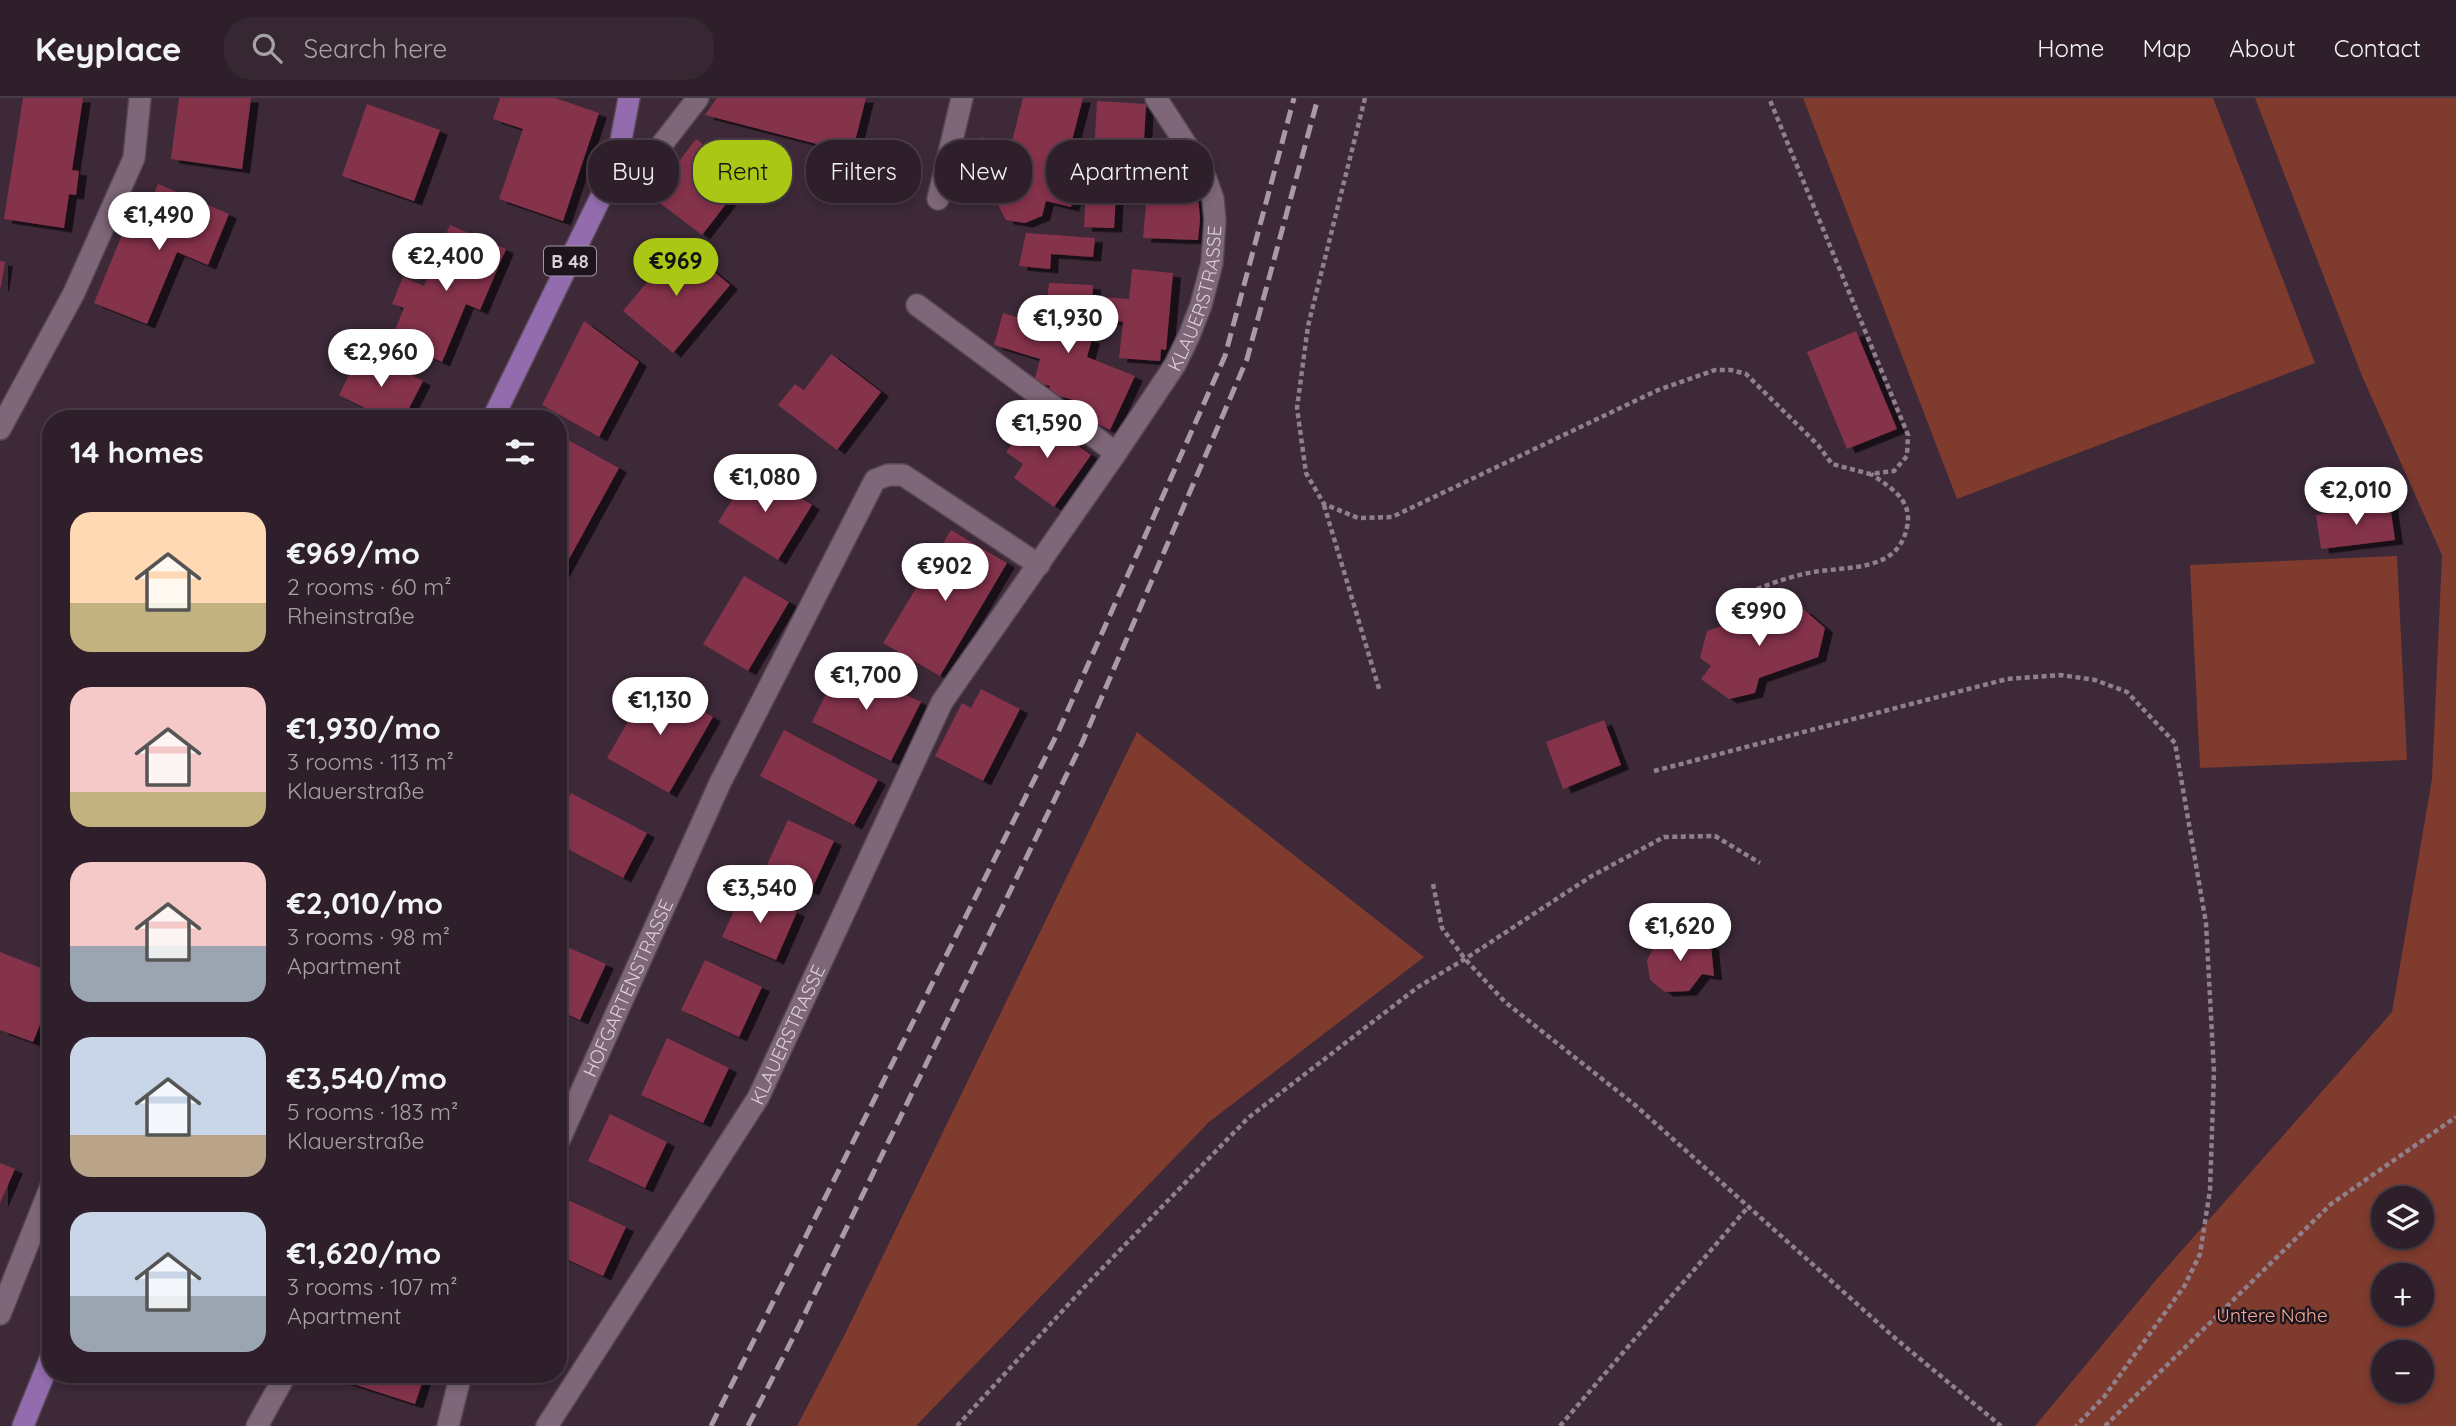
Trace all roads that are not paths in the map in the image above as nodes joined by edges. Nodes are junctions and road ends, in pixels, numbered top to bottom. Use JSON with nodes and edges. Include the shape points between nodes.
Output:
{"nodes":[{"id":1,"x":140,"y":98,"type":"edge"},
{"id":2,"x":629,"y":98,"type":"edge"},
{"id":3,"x":698,"y":98,"type":"edge"},
{"id":4,"x":962,"y":98,"type":"edge"},
{"id":5,"x":1156,"y":98,"type":"edge"},
{"id":6,"x":621,"y":140,"type":"edge"},
{"id":7,"x":665,"y":140,"type":"edge"},
{"id":8,"x":952,"y":140,"type":"edge"},
{"id":9,"x":598,"y":203,"type":"edge"},
{"id":10,"x":917,"y":305,"type":"dead end"},
{"id":11,"x":497,"y":410,"type":"edge"},
{"id":12,"x":0,"y":429,"type":"edge"},
{"id":13,"x":1116,"y":453,"type":"junction"},
{"id":14,"x":1039,"y":565,"type":"junction"},
{"id":15,"x":567,"y":1123,"type":"edge"},
{"id":16,"x":42,"y":1209,"type":"edge"},
{"id":17,"x":0,"y":1314,"type":"edge"},
{"id":18,"x":42,"y":1379,"type":"edge"},
{"id":19,"x":281,"y":1383,"type":"edge"},
{"id":20,"x":459,"y":1383,"type":"edge"},
{"id":21,"x":23,"y":1426,"type":"edge"},
{"id":22,"x":257,"y":1426,"type":"edge"},
{"id":23,"x":448,"y":1426,"type":"edge"},
{"id":24,"x":547,"y":1426,"type":"edge"}],
"edges":[{"from":1,"to":12,"type":"street","via":[[134,158],[74,293]]},
{"from":2,"to":6,"type":"main road","number":"B 48"},
{"from":3,"to":7,"type":"street"},
{"from":4,"to":8,"type":"street"},
{"from":5,"to":13,"type":"street","name":"KLAUERSTRASSE","via":[[1206,179],[1213,199],[1214,242],[1189,336]]},
{"from":9,"to":11,"type":"main road","number":"B 48"},
{"from":10,"to":13,"type":"street"},
{"from":13,"to":14,"type":"street","name":"KLAUERSTRASSE"},
{"from":14,"to":15,"type":"street","name":"HOFGARTENSTRASSE","via":[[903,475],[875,480],[720,783]]},
{"from":14,"to":24,"type":"street","name":"KLAUERSTRASSE","via":[[942,702],[758,1098]]},
{"from":16,"to":17,"type":"street"},
{"from":18,"to":21,"type":"main road"},
{"from":19,"to":22,"type":"street"},
{"from":20,"to":23,"type":"street"}]}
